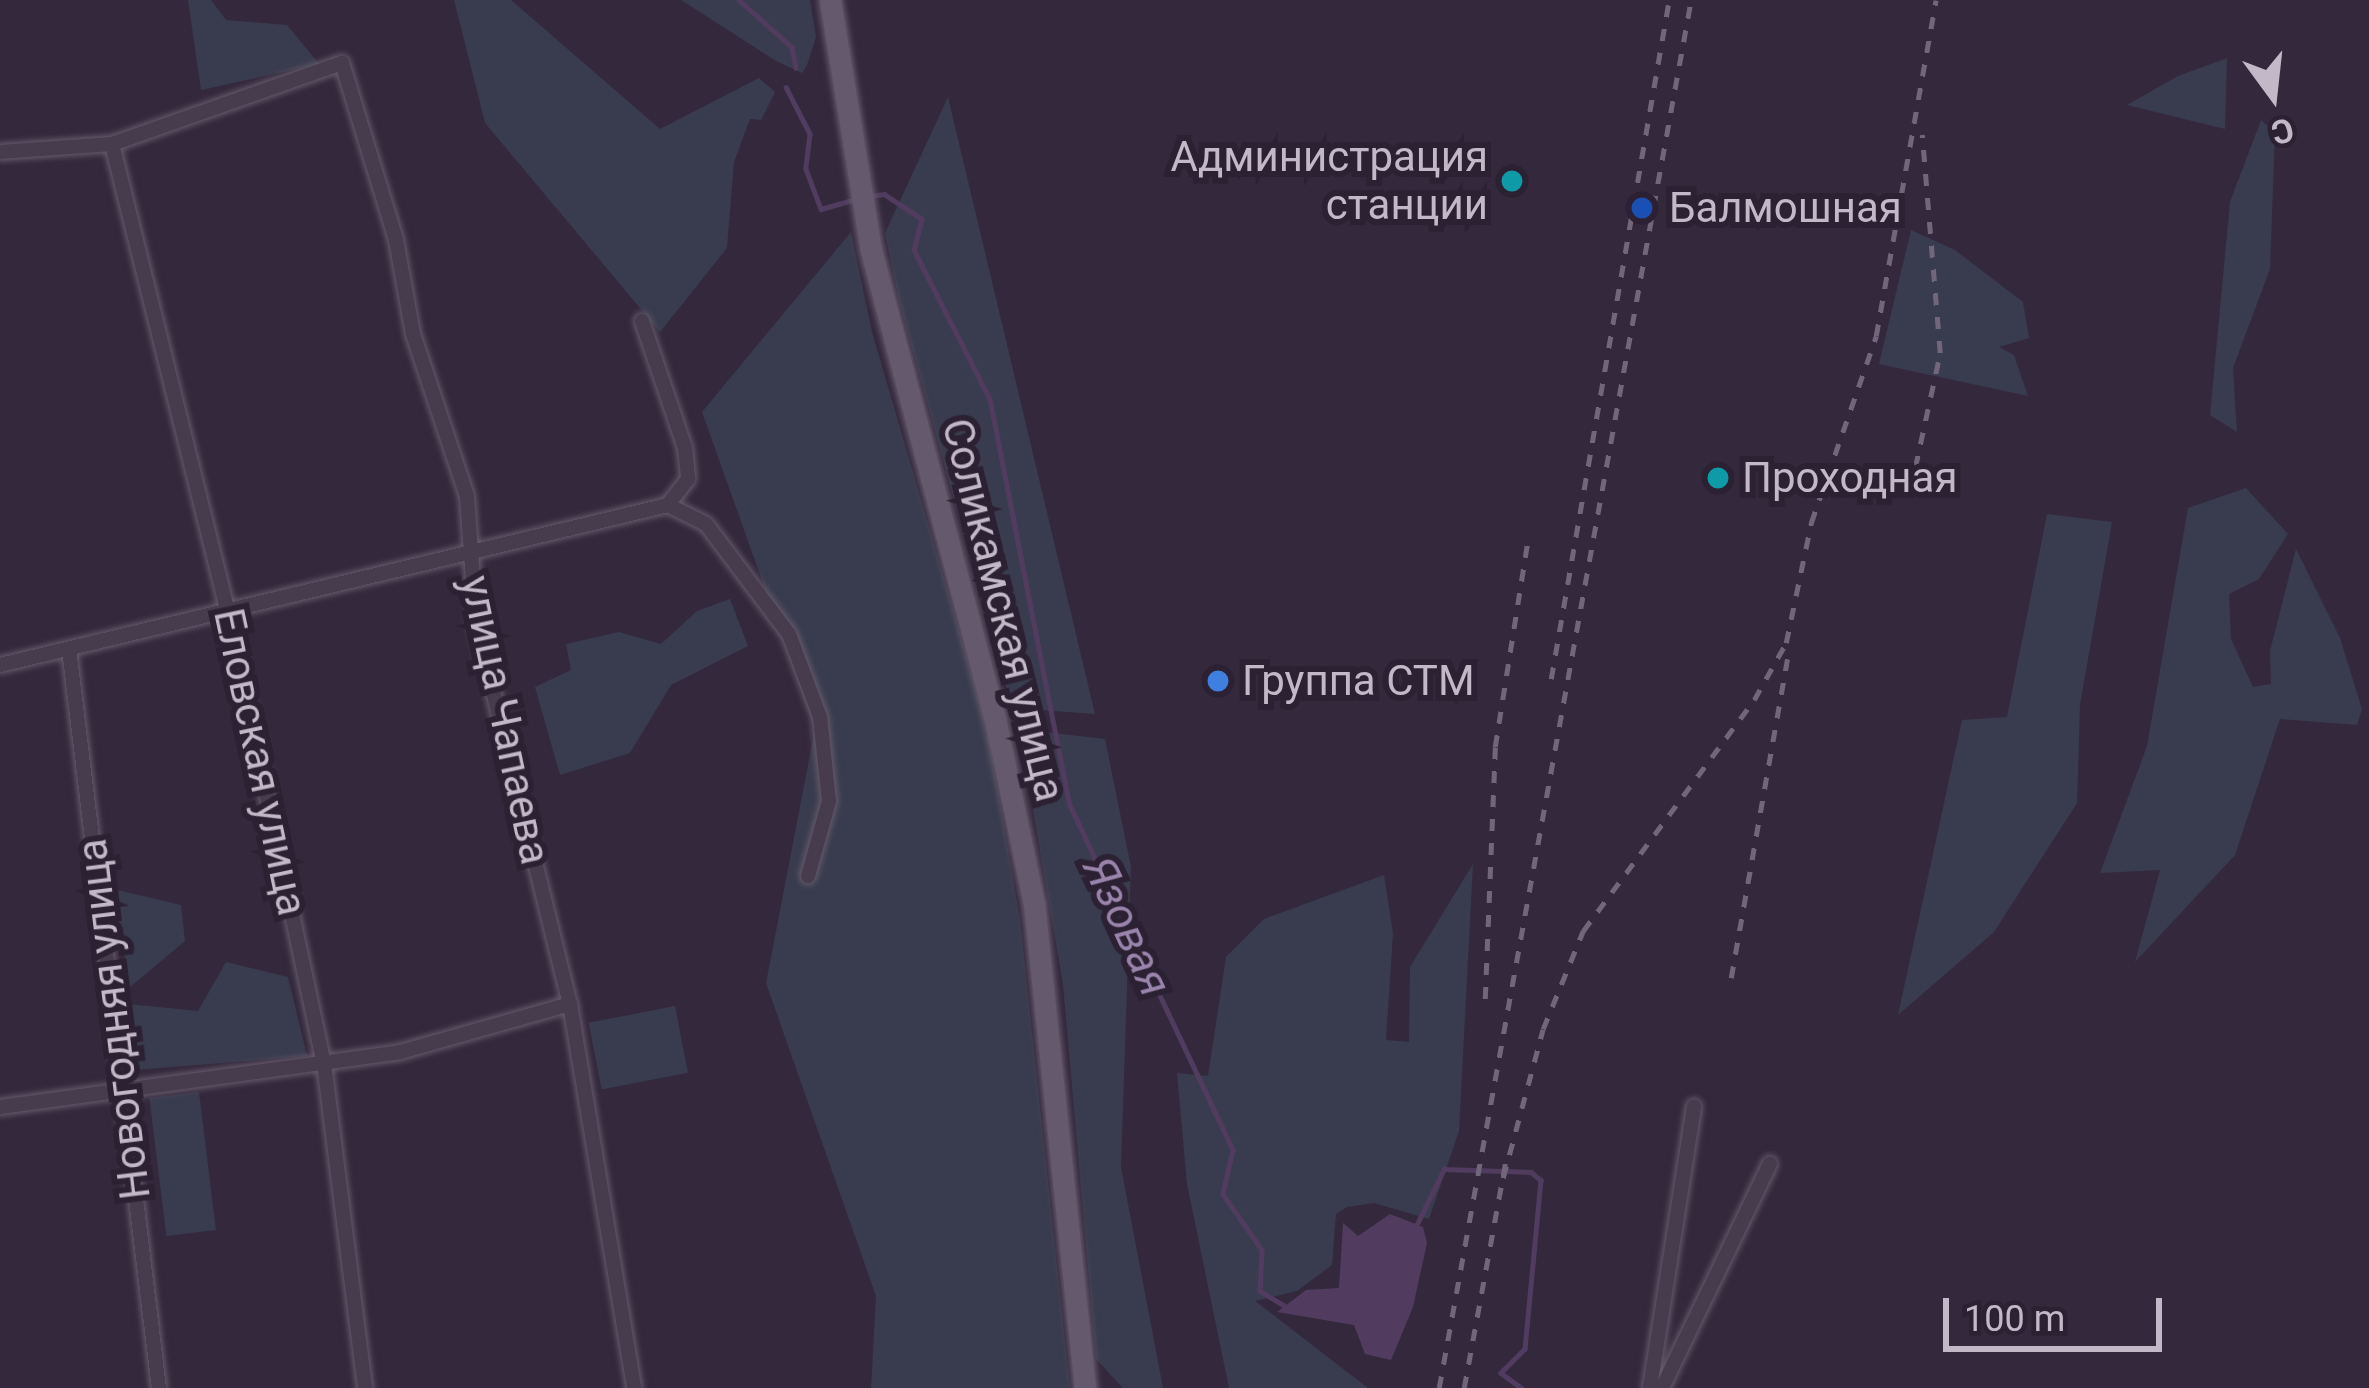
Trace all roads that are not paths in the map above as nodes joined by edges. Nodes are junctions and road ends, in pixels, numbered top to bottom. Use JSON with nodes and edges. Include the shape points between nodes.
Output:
{"nodes":[{"id":1,"x":830,"y":0,"type":"edge"},
{"id":2,"x":112,"y":144,"type":"junction"},
{"id":3,"x":0,"y":152,"type":"edge"},
{"id":4,"x":642,"y":321,"type":"dead end"},
{"id":5,"x":668,"y":505,"type":"junction"},
{"id":6,"x":469,"y":549,"type":"junction"},
{"id":7,"x":227,"y":608,"type":"junction"},
{"id":8,"x":70,"y":649,"type":"junction"},
{"id":9,"x":0,"y":664,"type":"edge"},
{"id":10,"x":808,"y":876,"type":"dead end"},
{"id":11,"x":570,"y":1004,"type":"junction"},
{"id":12,"x":325,"y":1063,"type":"junction"},
{"id":13,"x":122,"y":1090,"type":"junction"},
{"id":14,"x":1694,"y":1106,"type":"dead end"},
{"id":15,"x":0,"y":1107,"type":"edge"},
{"id":16,"x":1770,"y":1164,"type":"dead end"},
{"id":17,"x":159,"y":1388,"type":"edge"},
{"id":18,"x":365,"y":1388,"type":"edge"},
{"id":19,"x":634,"y":1388,"type":"edge"},
{"id":20,"x":1085,"y":1388,"type":"edge"},
{"id":21,"x":1650,"y":1388,"type":"edge"},
{"id":22,"x":1662,"y":1388,"type":"edge"}],
"edges":[{"from":1,"to":20,"type":"main road","name":"Соликамская улица","via":[[872,250],[994,714],[1034,902]]},
{"from":2,"to":3,"type":"street"},
{"from":2,"to":6,"type":"street","name":"улица Чапаева","via":[[342,63],[397,240],[413,334],[467,496]]},
{"from":2,"to":7,"type":"street","name":"Еловская улица"},
{"from":4,"to":5,"type":"street","via":[[685,448],[688,479]]},
{"from":5,"to":6,"type":"street"},
{"from":5,"to":10,"type":"street","via":[[706,524],[789,634],[820,717],[829,801]]},
{"from":6,"to":7,"type":"street"},
{"from":6,"to":11,"type":"street","name":"улица Чапаева","via":[[476,622]]},
{"from":7,"to":8,"type":"street"},
{"from":7,"to":12,"type":"street","name":"Еловская улица"},
{"from":8,"to":9,"type":"street"},
{"from":8,"to":13,"type":"street","name":"Новогодняя улица"},
{"from":11,"to":12,"type":"street","via":[[400,1052]]},
{"from":11,"to":19,"type":"street","name":"улица Чапаева"},
{"from":12,"to":13,"type":"street"},
{"from":12,"to":18,"type":"street","name":"Еловская улица"},
{"from":13,"to":15,"type":"street"},
{"from":13,"to":17,"type":"street","name":"Новогодняя улица"},
{"from":14,"to":21,"type":"street"},
{"from":16,"to":22,"type":"street"}]}
